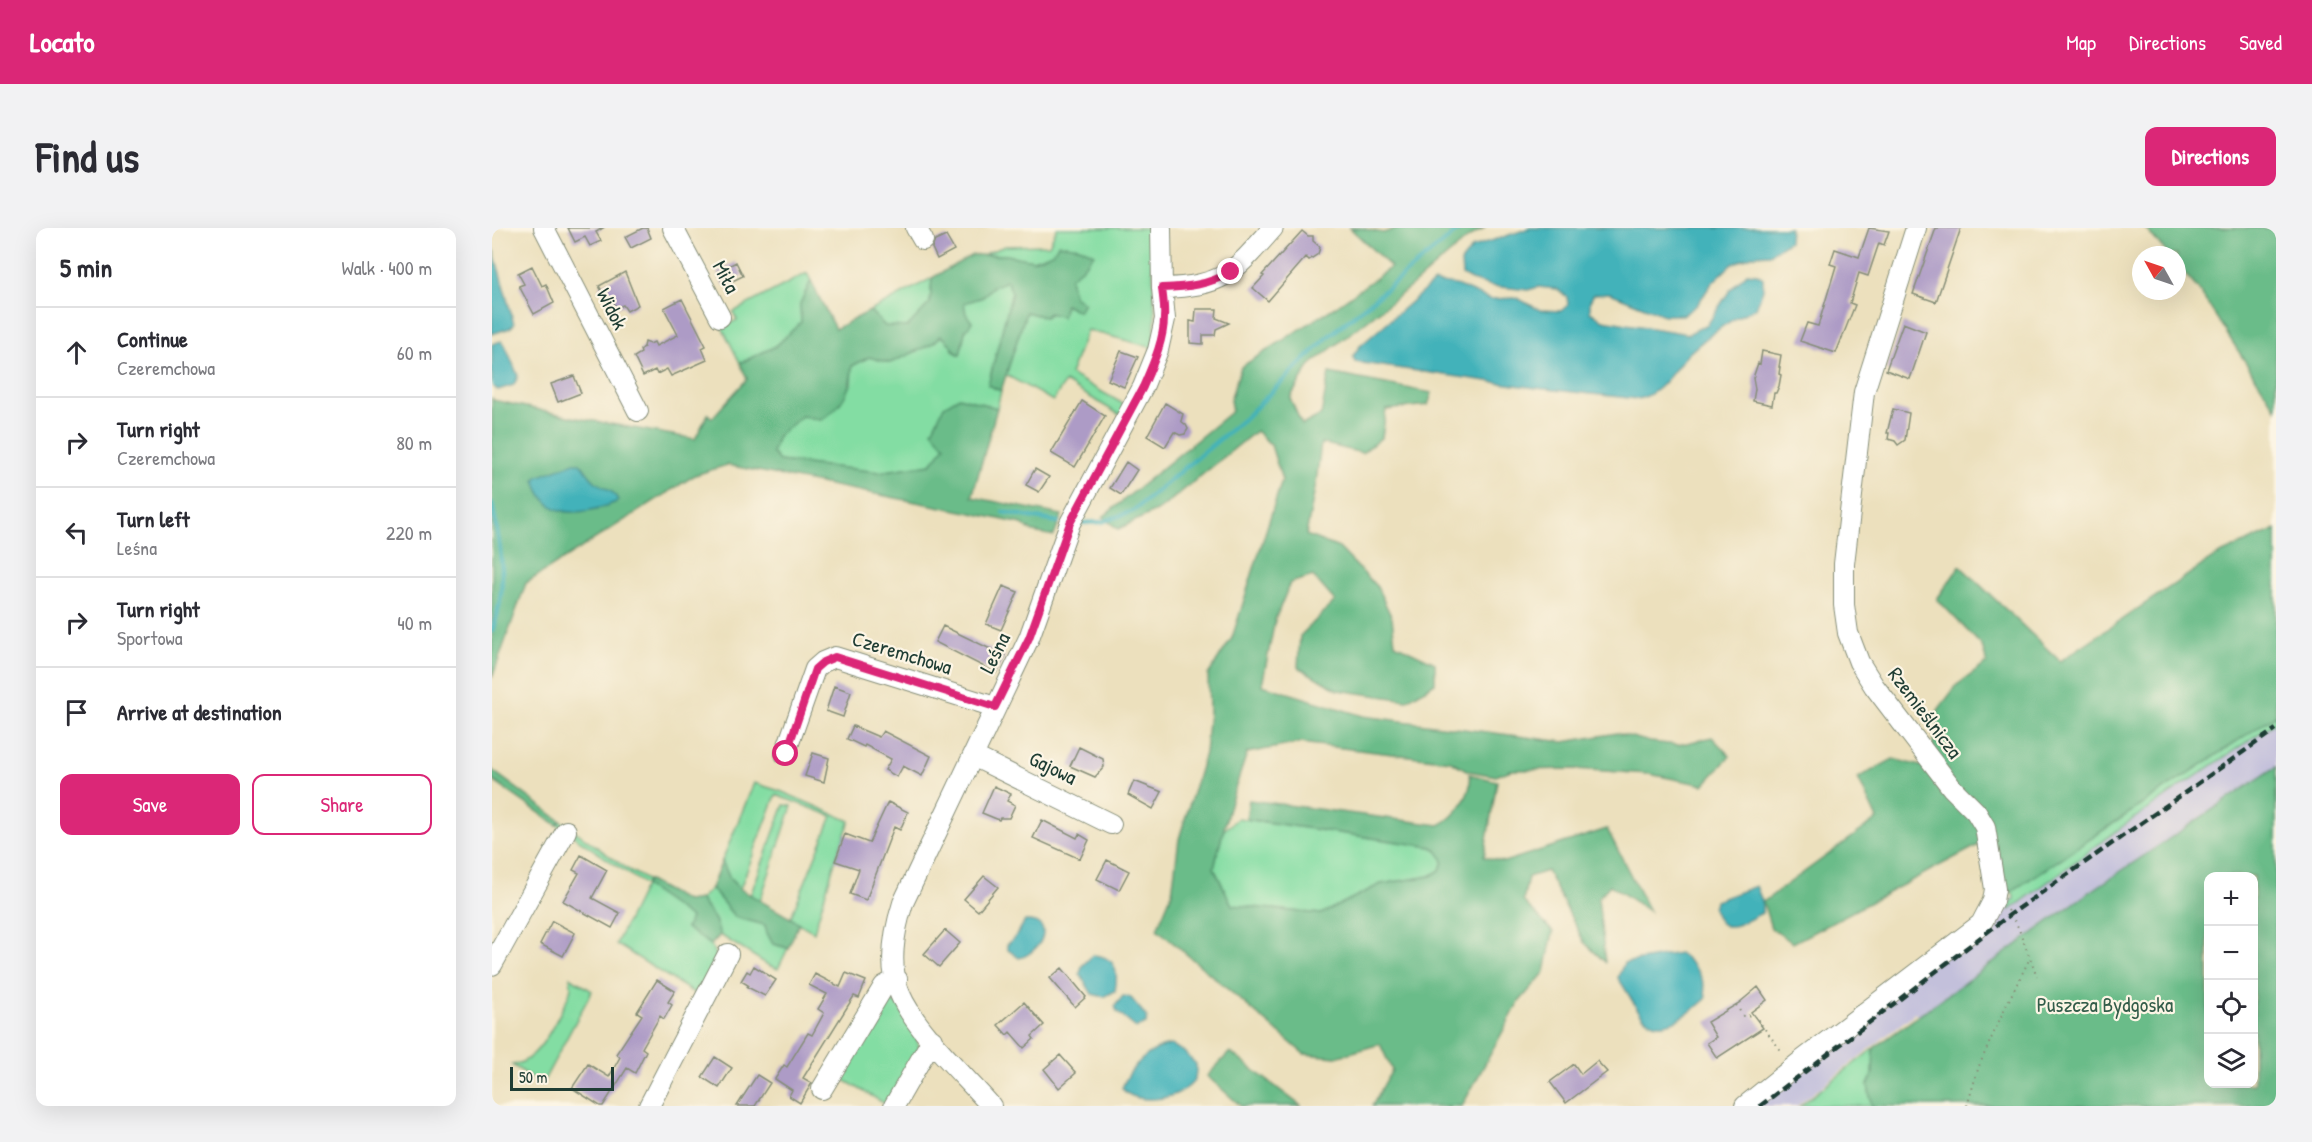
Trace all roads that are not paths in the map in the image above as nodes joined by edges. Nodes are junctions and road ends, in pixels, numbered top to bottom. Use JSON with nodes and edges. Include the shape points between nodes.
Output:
{"nodes":[{"id":1,"x":544,"y":228,"type":"edge"},
{"id":2,"x":673,"y":228,"type":"edge"},
{"id":3,"x":1161,"y":228,"type":"edge"},
{"id":4,"x":1273,"y":228,"type":"edge"},
{"id":5,"x":1916,"y":228,"type":"edge"},
{"id":6,"x":1162,"y":288,"type":"junction"},
{"id":7,"x":720,"y":317,"type":"dead end"},
{"id":8,"x":638,"y":411,"type":"dead end"},
{"id":9,"x":995,"y":707,"type":"junction"},
{"id":10,"x":786,"y":754,"type":"dead end"},
{"id":11,"x":973,"y":756,"type":"junction"},
{"id":12,"x":1111,"y":824,"type":"dead end"},
{"id":13,"x":566,"y":831,"type":"dead end"},
{"id":14,"x":728,"y":954,"type":"dead end"},
{"id":15,"x":492,"y":965,"type":"edge"},
{"id":16,"x":897,"y":979,"type":"junction"},
{"id":17,"x":932,"y":1040,"type":"junction"},
{"id":18,"x":822,"y":1089,"type":"dead end"},
{"id":19,"x":649,"y":1106,"type":"edge"},
{"id":20,"x":894,"y":1106,"type":"edge"},
{"id":21,"x":991,"y":1106,"type":"edge"},
{"id":22,"x":1745,"y":1106,"type":"edge"}],
"edges":[{"from":1,"to":8,"type":"street","name":"Widok"},
{"from":2,"to":7,"type":"street","name":"Miła"},
{"from":3,"to":6,"type":"street","name":"Leśna"},
{"from":4,"to":6,"type":"street","via":[[1243,261],[1223,276],[1196,286]]},
{"from":5,"to":22,"type":"street","name":"Rzemieślnicza","via":[[1864,392],[1844,564],[1844,605],[1848,633],[1874,686],[1985,827],[1995,889],[1993,901],[1981,924]]},
{"from":6,"to":9,"type":"street","name":"Leśna","via":[[1165,319],[1152,366],[1070,523],[1029,638]]},
{"from":9,"to":10,"type":"street","name":"Czeremchowa","via":[[835,657],[815,669]]},
{"from":9,"to":11,"type":"street","name":"Leśna"},
{"from":11,"to":12,"type":"street","name":"Gajowa"},
{"from":11,"to":16,"type":"street","name":"Leśna","via":[[900,914],[894,944]]},
{"from":13,"to":15,"type":"street"},
{"from":14,"to":19,"type":"street"},
{"from":16,"to":17,"type":"street","name":"Leśna","via":[[900,994]]},
{"from":16,"to":18,"type":"street","via":[[884,986]]},
{"from":17,"to":20,"type":"street"},
{"from":17,"to":21,"type":"street","name":"Leśna"}]}
